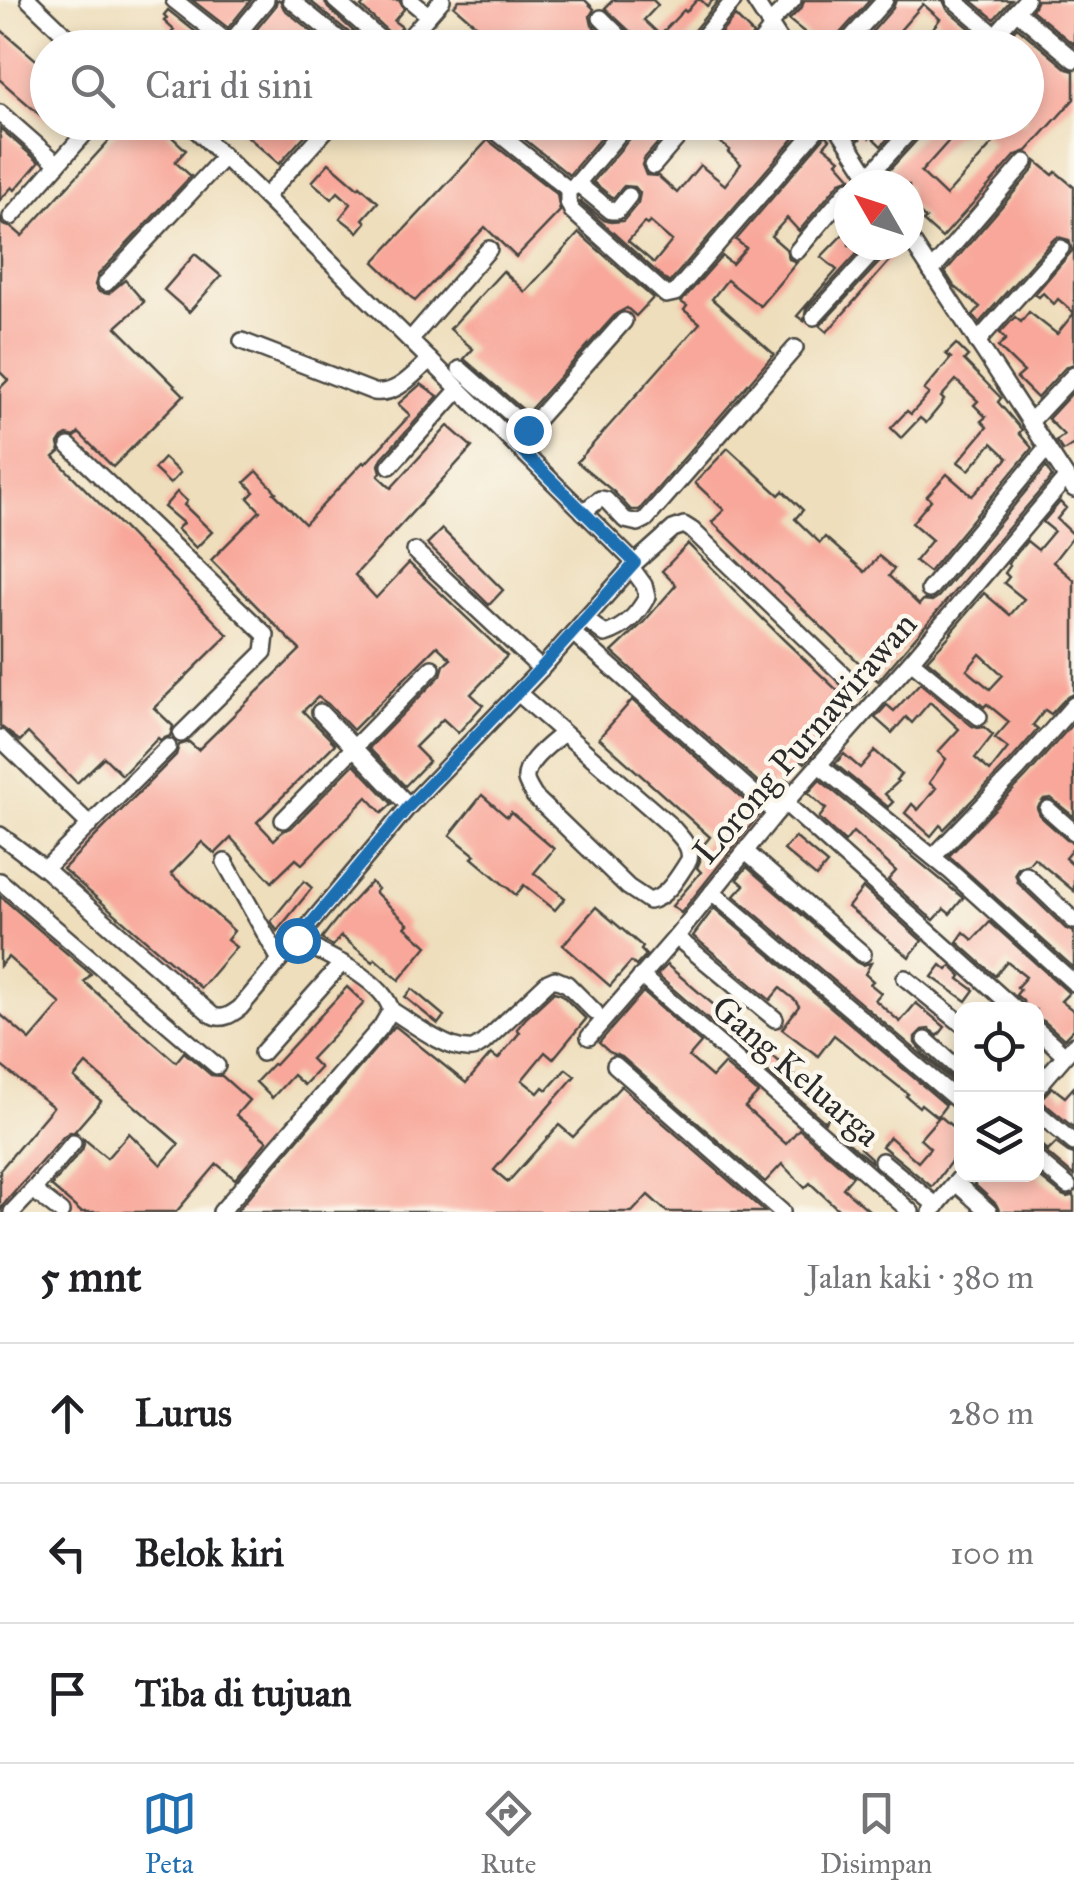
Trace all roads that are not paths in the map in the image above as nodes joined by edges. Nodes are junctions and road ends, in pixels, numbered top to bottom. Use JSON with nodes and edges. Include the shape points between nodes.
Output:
{"nodes":[{"id":1,"x":29,"y":0,"type":"edge"},
{"id":2,"x":174,"y":0,"type":"edge"},
{"id":3,"x":266,"y":0,"type":"edge"},
{"id":4,"x":290,"y":0,"type":"edge"},
{"id":5,"x":325,"y":0,"type":"edge"},
{"id":6,"x":335,"y":0,"type":"edge"},
{"id":7,"x":410,"y":0,"type":"edge"},
{"id":8,"x":442,"y":0,"type":"edge"},
{"id":9,"x":734,"y":0,"type":"edge"},
{"id":10,"x":754,"y":0,"type":"edge"},
{"id":11,"x":793,"y":0,"type":"edge"},
{"id":12,"x":885,"y":0,"type":"edge"},
{"id":13,"x":954,"y":0,"type":"edge"},
{"id":14,"x":1021,"y":6,"type":"edge"},
{"id":15,"x":428,"y":15,"type":"junction"},
{"id":16,"x":311,"y":17,"type":"junction"},
{"id":17,"x":601,"y":18,"type":"dead end"},
{"id":18,"x":771,"y":26,"type":"junction"},
{"id":19,"x":60,"y":30,"type":"edge"},
{"id":20,"x":212,"y":30,"type":"edge"},
{"id":21,"x":241,"y":30,"type":"edge"},
{"id":22,"x":327,"y":30,"type":"edge"},
{"id":23,"x":369,"y":30,"type":"edge"},
{"id":24,"x":415,"y":30,"type":"edge"},
{"id":25,"x":613,"y":30,"type":"edge"},
{"id":26,"x":709,"y":30,"type":"edge"},
{"id":27,"x":768,"y":30,"type":"edge"},
{"id":28,"x":774,"y":30,"type":"edge"},
{"id":29,"x":858,"y":30,"type":"edge"},
{"id":30,"x":980,"y":30,"type":"edge"},
{"id":31,"x":1000,"y":30,"type":"edge"},
{"id":32,"x":1074,"y":60,"type":"edge"},
{"id":33,"x":0,"y":113,"type":"edge"},
{"id":34,"x":30,"y":139,"type":"edge"},
{"id":35,"x":31,"y":140,"type":"edge"},
{"id":36,"x":80,"y":140,"type":"edge"},
{"id":37,"x":207,"y":140,"type":"edge"},
{"id":38,"x":317,"y":140,"type":"edge"},
{"id":39,"x":509,"y":140,"type":"edge"},
{"id":40,"x":614,"y":140,"type":"edge"},
{"id":41,"x":674,"y":140,"type":"edge"},
{"id":42,"x":807,"y":140,"type":"edge"},
{"id":43,"x":846,"y":140,"type":"edge"},
{"id":44,"x":902,"y":140,"type":"edge"},
{"id":45,"x":224,"y":157,"type":"junction"},
{"id":46,"x":1025,"y":162,"type":"dead end"},
{"id":47,"x":58,"y":164,"type":"junction"},
{"id":48,"x":652,"y":166,"type":"dead end"},
{"id":49,"x":865,"y":170,"type":"edge"},
{"id":50,"x":876,"y":170,"type":"edge"},
{"id":51,"x":572,"y":186,"type":"junction"},
{"id":52,"x":629,"y":196,"type":"dead end"},
{"id":53,"x":266,"y":197,"type":"junction"},
{"id":54,"x":834,"y":207,"type":"edge"},
{"id":55,"x":11,"y":216,"type":"dead end"},
{"id":56,"x":1062,"y":248,"type":"dead end"},
{"id":57,"x":489,"y":249,"type":"dead end"},
{"id":58,"x":797,"y":250,"type":"dead end"},
{"id":59,"x":866,"y":260,"type":"edge"},
{"id":60,"x":924,"y":260,"type":"edge"},
{"id":61,"x":931,"y":270,"type":"junction"},
{"id":62,"x":106,"y":283,"type":"dead end"},
{"id":63,"x":814,"y":317,"type":"dead end"},
{"id":64,"x":624,"y":322,"type":"dead end"},
{"id":65,"x":242,"y":340,"type":"dead end"},
{"id":66,"x":410,"y":340,"type":"junction"},
{"id":67,"x":978,"y":342,"type":"junction"},
{"id":68,"x":796,"y":348,"type":"dead end"},
{"id":69,"x":430,"y":360,"type":"junction"},
{"id":70,"x":460,"y":369,"type":"dead end"},
{"id":71,"x":1074,"y":376,"type":"edge"},
{"id":72,"x":459,"y":389,"type":"junction"},
{"id":73,"x":1030,"y":422,"type":"junction"},
{"id":74,"x":528,"y":430,"type":"junction"},
{"id":75,"x":515,"y":444,"type":"junction"},
{"id":76,"x":69,"y":446,"type":"dead end"},
{"id":77,"x":1047,"y":448,"type":"junction"},
{"id":78,"x":390,"y":466,"type":"dead end"},
{"id":79,"x":1070,"y":483,"type":"edge"},
{"id":80,"x":583,"y":512,"type":"junction"},
{"id":81,"x":415,"y":551,"type":"dead end"},
{"id":82,"x":633,"y":565,"type":"junction"},
{"id":83,"x":928,"y":590,"type":"dead end"},
{"id":84,"x":585,"y":620,"type":"junction"},
{"id":85,"x":572,"y":633,"type":"junction"},
{"id":86,"x":911,"y":661,"type":"junction"},
{"id":87,"x":432,"y":668,"type":"dead end"},
{"id":88,"x":541,"y":668,"type":"junction"},
{"id":89,"x":858,"y":689,"type":"dead end"},
{"id":90,"x":518,"y":693,"type":"junction"},
{"id":91,"x":1074,"y":705,"type":"edge"},
{"id":92,"x":320,"y":712,"type":"dead end"},
{"id":93,"x":979,"y":718,"type":"dead end"},
{"id":94,"x":563,"y":733,"type":"junction"},
{"id":95,"x":181,"y":734,"type":"dead end"},
{"id":96,"x":0,"y":738,"type":"edge"},
{"id":97,"x":168,"y":747,"type":"dead end"},
{"id":98,"x":352,"y":747,"type":"junction"},
{"id":99,"x":819,"y":765,"type":"junction"},
{"id":100,"x":409,"y":806,"type":"junction"},
{"id":101,"x":780,"y":808,"type":"junction"},
{"id":102,"x":1048,"y":809,"type":"dead end"},
{"id":103,"x":283,"y":820,"type":"dead end"},
{"id":104,"x":90,"y":824,"type":"junction"},
{"id":105,"x":1074,"y":832,"type":"edge"},
{"id":106,"x":1,"y":838,"type":"edge"},
{"id":107,"x":746,"y":852,"type":"junction"},
{"id":108,"x":933,"y":858,"type":"junction"},
{"id":109,"x":225,"y":862,"type":"dead end"},
{"id":110,"x":45,"y":869,"type":"junction"},
{"id":111,"x":1026,"y":875,"type":"dead end"},
{"id":112,"x":0,"y":882,"type":"edge"},
{"id":113,"x":712,"y":892,"type":"junction"},
{"id":114,"x":1074,"y":921,"type":"edge"},
{"id":115,"x":676,"y":937,"type":"junction"},
{"id":116,"x":297,"y":940,"type":"junction"},
{"id":117,"x":863,"y":954,"type":"dead end"},
{"id":118,"x":280,"y":960,"type":"junction"},
{"id":119,"x":342,"y":964,"type":"junction"},
{"id":120,"x":641,"y":976,"type":"junction"},
{"id":121,"x":905,"y":978,"type":"dead end"},
{"id":122,"x":1074,"y":983,"type":"edge"},
{"id":123,"x":1006,"y":1002,"type":"edge"},
{"id":124,"x":391,"y":1010,"type":"junction"},
{"id":125,"x":595,"y":1012,"type":"dead end"},
{"id":126,"x":954,"y":1018,"type":"edge"},
{"id":127,"x":774,"y":1020,"type":"dead end"},
{"id":128,"x":1044,"y":1034,"type":"edge"},
{"id":129,"x":589,"y":1037,"type":"dead end"},
{"id":130,"x":926,"y":1040,"type":"dead end"},
{"id":131,"x":1070,"y":1050,"type":"edge"},
{"id":132,"x":262,"y":1053,"type":"dead end"},
{"id":133,"x":615,"y":1065,"type":"dead end"},
{"id":134,"x":954,"y":1065,"type":"edge"},
{"id":135,"x":216,"y":1066,"type":"dead end"},
{"id":136,"x":1044,"y":1078,"type":"edge"},
{"id":137,"x":954,"y":1097,"type":"edge"},
{"id":138,"x":1044,"y":1117,"type":"edge"},
{"id":139,"x":73,"y":1142,"type":"dead end"},
{"id":140,"x":1074,"y":1143,"type":"edge"},
{"id":141,"x":882,"y":1161,"type":"dead end"},
{"id":142,"x":1044,"y":1166,"type":"edge"},
{"id":143,"x":957,"y":1182,"type":"edge"},
{"id":144,"x":963,"y":1182,"type":"edge"},
{"id":145,"x":1068,"y":1186,"type":"dead end"},
{"id":146,"x":33,"y":1190,"type":"junction"},
{"id":147,"x":934,"y":1209,"type":"edge"},
{"id":148,"x":12,"y":1212,"type":"edge"},
{"id":149,"x":62,"y":1212,"type":"edge"},
{"id":150,"x":221,"y":1212,"type":"edge"},
{"id":151,"x":782,"y":1212,"type":"edge"},
{"id":152,"x":910,"y":1212,"type":"edge"},
{"id":153,"x":990,"y":1212,"type":"edge"}],
"edges":[{"from":1,"to":19,"type":"street"},
{"from":2,"to":20,"type":"street"},
{"from":3,"to":21,"type":"street"},
{"from":4,"to":16,"type":"street"},
{"from":5,"to":16,"type":"street"},
{"from":6,"to":23,"type":"street"},
{"from":7,"to":15,"type":"street"},
{"from":8,"to":15,"type":"street"},
{"from":9,"to":26,"type":"street"},
{"from":10,"to":18,"type":"street"},
{"from":11,"to":18,"type":"street"},
{"from":12,"to":29,"type":"street"},
{"from":13,"to":30,"type":"street"},
{"from":14,"to":31,"type":"street"},
{"from":14,"to":32,"type":"street"},
{"from":15,"to":24,"type":"street"},
{"from":16,"to":22,"type":"street"},
{"from":17,"to":25,"type":"street"},
{"from":18,"to":27,"type":"street"},
{"from":18,"to":28,"type":"street"},
{"from":33,"to":34,"type":"street"},
{"from":35,"to":47,"type":"street"},
{"from":36,"to":47,"type":"street"},
{"from":37,"to":45,"type":"street"},
{"from":38,"to":53,"type":"street"},
{"from":39,"to":51,"type":"street"},
{"from":40,"to":51,"type":"street"},
{"from":41,"to":48,"type":"street"},
{"from":42,"to":51,"type":"street","via":[[676,292],[666,294],[572,211]]},
{"from":43,"to":49,"type":"street"},
{"from":44,"to":50,"type":"street"},
{"from":45,"to":53,"type":"street"},
{"from":45,"to":62,"type":"street"},
{"from":46,"to":61,"type":"street"},
{"from":47,"to":55,"type":"street"},
{"from":51,"to":52,"type":"street","via":[[611,212]]},
{"from":53,"to":66,"type":"street"},
{"from":54,"to":58,"type":"street"},
{"from":56,"to":67,"type":"street"},
{"from":57,"to":66,"type":"street"},
{"from":59,"to":63,"type":"street"},
{"from":60,"to":61,"type":"street"},
{"from":61,"to":67,"type":"street","via":[[962,306]]},
{"from":64,"to":74,"type":"street"},
{"from":65,"to":69,"type":"street","via":[[387,394]]},
{"from":66,"to":69,"type":"street"},
{"from":67,"to":73,"type":"street"},
{"from":68,"to":80,"type":"street","via":[[646,519],[626,520],[600,499]]},
{"from":69,"to":72,"type":"street"},
{"from":70,"to":74,"type":"street"},
{"from":71,"to":73,"type":"street"},
{"from":72,"to":75,"type":"street"},
{"from":72,"to":78,"type":"street"},
{"from":73,"to":77,"type":"street"},
{"from":74,"to":75,"type":"street"},
{"from":75,"to":80,"type":"street"},
{"from":76,"to":95,"type":"street","via":[[266,635],[264,652]]},
{"from":77,"to":79,"type":"street"},
{"from":77,"to":83,"type":"street"},
{"from":79,"to":86,"type":"street","name":"Lorong Purnawirawan"},
{"from":80,"to":82,"type":"street"},
{"from":81,"to":88,"type":"street"},
{"from":82,"to":84,"type":"street"},
{"from":82,"to":84,"type":"street","via":[[648,597],[638,614],[605,634]]},
{"from":82,"to":89,"type":"street","via":[[674,529],[687,526]]},
{"from":84,"to":85,"type":"street"},
{"from":85,"to":88,"type":"street"},
{"from":85,"to":101,"type":"street"},
{"from":86,"to":93,"type":"street"},
{"from":86,"to":99,"type":"street","name":"Lorong Purnawirawan"},
{"from":87,"to":98,"type":"street"},
{"from":88,"to":90,"type":"street"},
{"from":90,"to":94,"type":"street"},
{"from":90,"to":100,"type":"street"},
{"from":91,"to":108,"type":"street"},
{"from":92,"to":98,"type":"street"},
{"from":94,"to":94,"type":"street","via":[[531,766],[526,780],[534,796],[628,887],[656,900],[689,860],[686,843]]},
{"from":96,"to":104,"type":"street"},
{"from":97,"to":104,"type":"street"},
{"from":98,"to":100,"type":"street"},
{"from":98,"to":103,"type":"street"},
{"from":99,"to":101,"type":"street","name":"Lorong Purnawirawan"},
{"from":99,"to":108,"type":"street"},
{"from":100,"to":116,"type":"street"},
{"from":101,"to":107,"type":"street","name":"Lorong Purnawirawan"},
{"from":101,"to":123,"type":"street"},
{"from":102,"to":105,"type":"street"},
{"from":104,"to":110,"type":"street"},
{"from":106,"to":110,"type":"street"},
{"from":107,"to":113,"type":"street","name":"Lorong Purnawirawan"},
{"from":107,"to":117,"type":"street"},
{"from":108,"to":122,"type":"street"},
{"from":109,"to":118,"type":"street"},
{"from":110,"to":118,"type":"street","via":[[216,1018],[240,1008]]},
{"from":111,"to":114,"type":"street"},
{"from":112,"to":135,"type":"street"},
{"from":113,"to":115,"type":"street","name":"Lorong Purnawirawan"},
{"from":113,"to":137,"type":"street"},
{"from":115,"to":120,"type":"street","name":"Lorong Purnawirawan"},
{"from":115,"to":127,"type":"street"},
{"from":116,"to":118,"type":"street"},
{"from":116,"to":119,"type":"street"},
{"from":119,"to":124,"type":"street","via":[[382,992]]},
{"from":119,"to":132,"type":"street"},
{"from":120,"to":129,"type":"street","name":"Lorong Purnawirawan"},
{"from":120,"to":152,"type":"street","name":"Gang Keluarga"},
{"from":121,"to":126,"type":"street"},
{"from":124,"to":125,"type":"street","via":[[467,1050],[556,979]]},
{"from":124,"to":150,"type":"street"},
{"from":128,"to":131,"type":"street"},
{"from":130,"to":134,"type":"street"},
{"from":131,"to":136,"type":"street"},
{"from":133,"to":151,"type":"street"},
{"from":138,"to":140,"type":"street"},
{"from":139,"to":146,"type":"street"},
{"from":141,"to":147,"type":"street"},
{"from":142,"to":145,"type":"street"},
{"from":143,"to":147,"type":"street"},
{"from":144,"to":153,"type":"street"},
{"from":146,"to":148,"type":"street"},
{"from":146,"to":149,"type":"street"}]}
